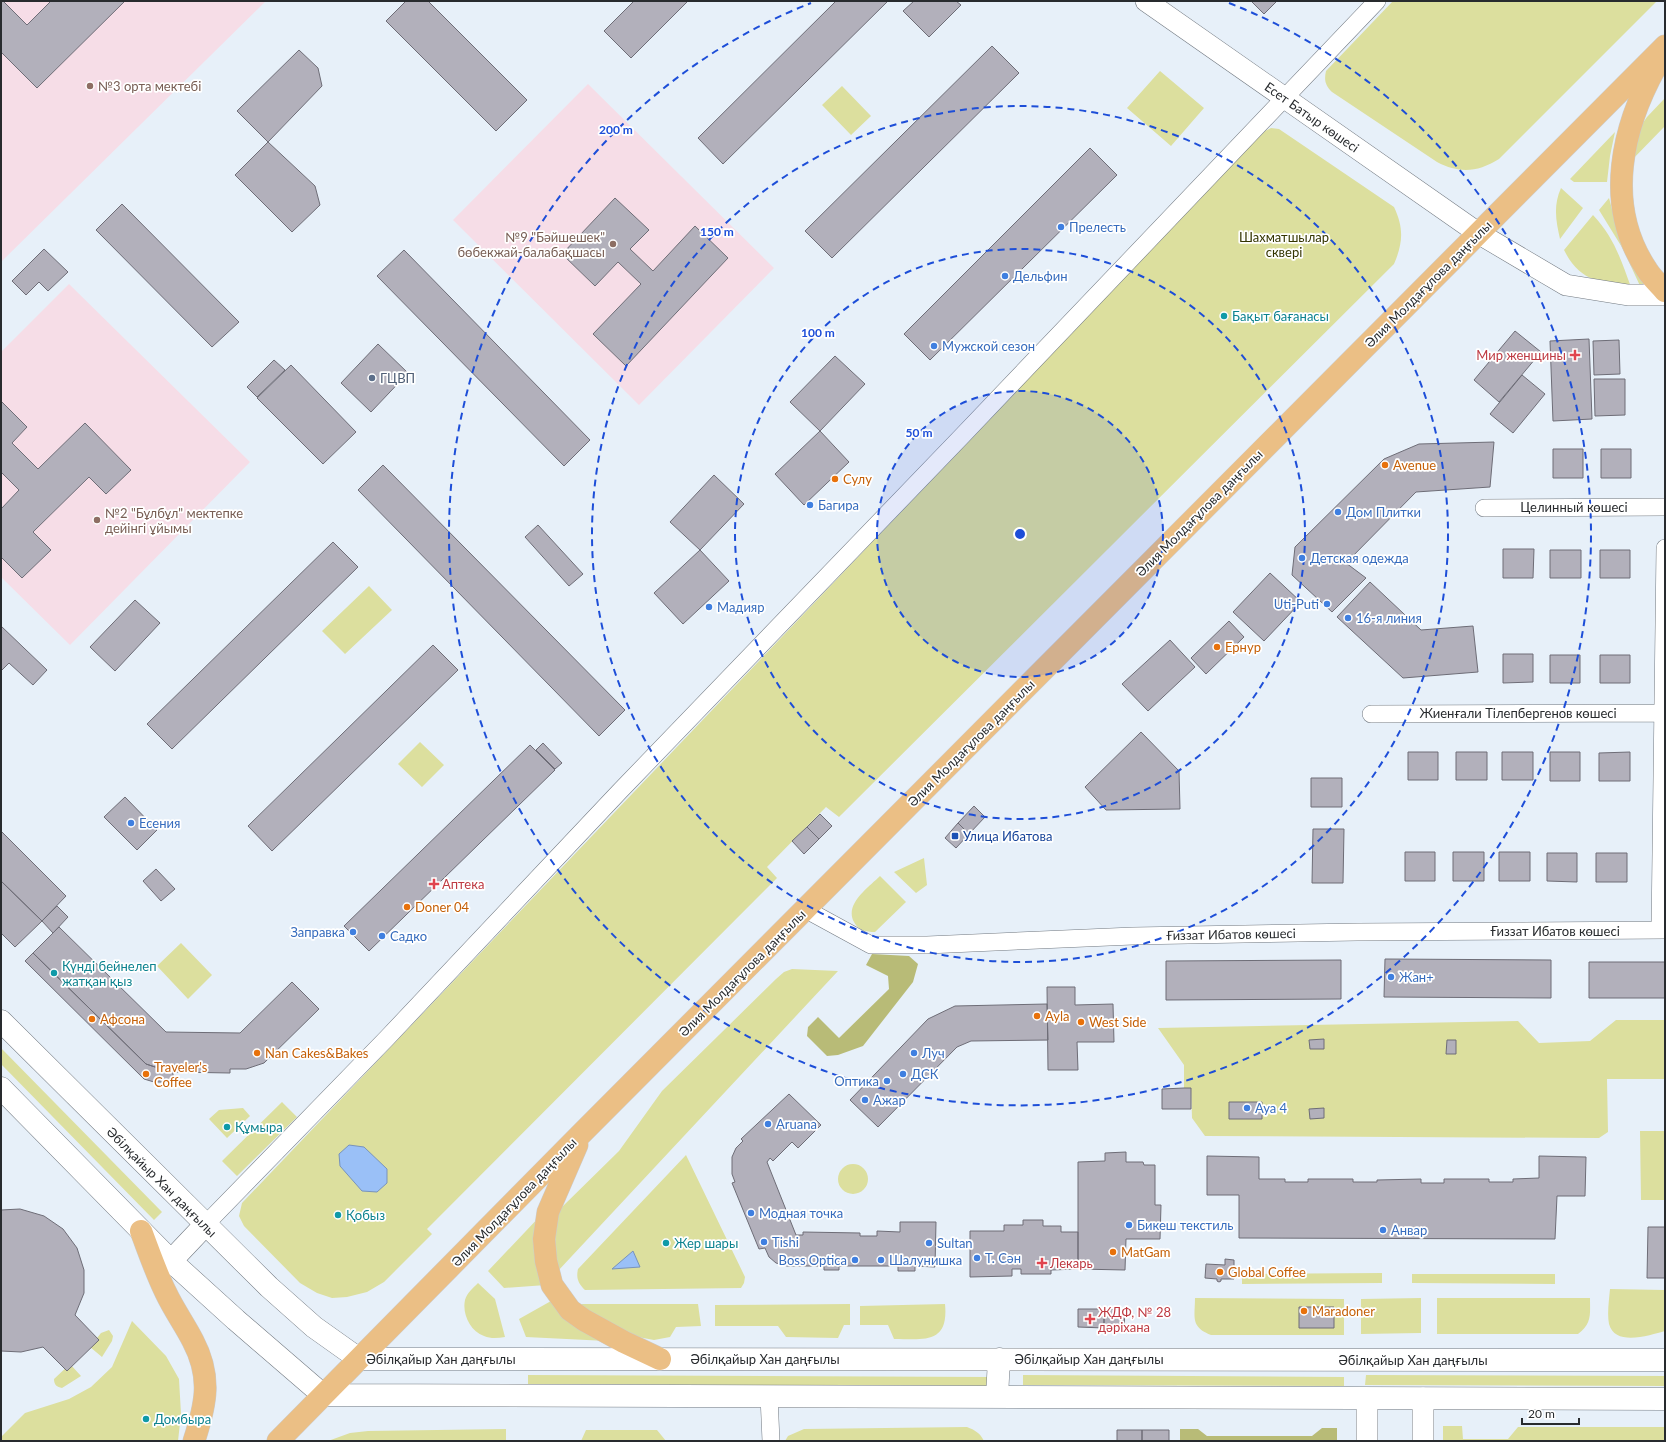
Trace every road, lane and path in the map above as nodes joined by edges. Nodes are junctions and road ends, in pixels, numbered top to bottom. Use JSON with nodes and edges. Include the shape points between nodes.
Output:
{"nodes":[{"id":1,"x":1146,"y":1,"type":"edge"},
{"id":2,"x":1376,"y":1,"type":"edge"},
{"id":3,"x":1665,"y":46,"type":"edge"},
{"id":4,"x":1665,"y":50,"type":"edge"},
{"id":5,"x":1283,"y":98,"type":"junction"},
{"id":6,"x":1478,"y":233,"type":"junction"},
{"id":7,"x":1665,"y":291,"type":"edge"},
{"id":8,"x":1665,"y":295,"type":"edge"},
{"id":9,"x":1665,"y":507,"type":"edge"},
{"id":10,"x":1484,"y":508,"type":"dead end"},
{"id":11,"x":1665,"y":548,"type":"edge"},
{"id":12,"x":1664,"y":713,"type":"edge"},
{"id":13,"x":1371,"y":714,"type":"dead end"},
{"id":14,"x":806,"y":909,"type":"junction"},
{"id":15,"x":1662,"y":930,"type":"edge"},
{"id":16,"x":1,"y":1021,"type":"edge"},
{"id":17,"x":1,"y":1088,"type":"edge"},
{"id":18,"x":583,"y":1132,"type":"junction"},
{"id":19,"x":205,"y":1225,"type":"junction"},
{"id":20,"x":141,"y":1231,"type":"junction"},
{"id":21,"x":171,"y":1261,"type":"junction"},
{"id":22,"x":359,"y":1359,"type":"junction"},
{"id":23,"x":660,"y":1359,"type":"junction"},
{"id":24,"x":999,"y":1359,"type":"junction"},
{"id":25,"x":1665,"y":1360,"type":"edge"},
{"id":26,"x":323,"y":1395,"type":"junction"},
{"id":27,"x":769,"y":1396,"type":"junction"},
{"id":28,"x":997,"y":1397,"type":"junction"},
{"id":29,"x":1367,"y":1398,"type":"junction"},
{"id":30,"x":1423,"y":1398,"type":"junction"},
{"id":31,"x":1665,"y":1399,"type":"edge"},
{"id":32,"x":194,"y":1441,"type":"edge"},
{"id":33,"x":278,"y":1441,"type":"edge"},
{"id":34,"x":771,"y":1441,"type":"edge"},
{"id":35,"x":1367,"y":1441,"type":"edge"},
{"id":36,"x":1423,"y":1441,"type":"edge"}],
"edges":[{"from":1,"to":5,"type":"street","name":"Есет Батыр көшесі"},
{"from":2,"to":5,"type":"street"},
{"from":3,"to":6,"type":"main road","name":"Әлия Молдағұлова даңғылы"},
{"from":4,"to":7,"type":"main road","via":[[1633,114],[1621,180],[1624,208],[1638,255]]},
{"from":5,"to":6,"type":"street","name":"Есет Батыр көшесі"},
{"from":5,"to":19,"type":"street","via":[[387,1038]]},
{"from":6,"to":8,"type":"street","name":"Есет Батыр көшесі","via":[[1566,285],[1628,295]]},
{"from":6,"to":14,"type":"main road","name":"Әлия Молдағұлова даңғылы"},
{"from":9,"to":10,"type":"street","name":"Целинный көшесі"},
{"from":11,"to":12,"type":"street"},
{"from":12,"to":13,"type":"street","name":"Жиенғали Тілепбергенов көшесі"},
{"from":12,"to":15,"type":"street"},
{"from":14,"to":15,"type":"street","name":"Ғиззат Ибатов көшесі","via":[[871,945],[1141,936]]},
{"from":14,"to":18,"type":"main road","name":"Әлия Молдағұлова даңғылы"},
{"from":16,"to":19,"type":"main road","name":"Әбілқайыр Хан даңғылы"},
{"from":17,"to":20,"type":"main road"},
{"from":18,"to":22,"type":"main road","name":"Әлия Молдағұлова даңғылы"},
{"from":18,"to":23,"type":"main road","via":[[548,1212],[544,1239],[552,1285],[570,1310],[584,1320]]},
{"from":19,"to":21,"type":"main road"},
{"from":19,"to":22,"type":"main road","name":"Әбілқайыр Хан даңғылы","via":[[314,1327]]},
{"from":20,"to":21,"type":"main road"},
{"from":20,"to":32,"type":"main road","via":[[166,1293],[200,1356],[206,1393]]},
{"from":21,"to":26,"type":"main road"},
{"from":22,"to":23,"type":"main road","name":"Әбілқайыр Хан даңғылы"},
{"from":22,"to":26,"type":"main road","name":"Әлия Молдағұлова даңғылы"},
{"from":23,"to":24,"type":"main road","name":"Әбілқайыр Хан даңғылы"},
{"from":24,"to":25,"type":"main road","name":"Әбілқайыр Хан даңғылы"},
{"from":24,"to":28,"type":"main road"},
{"from":26,"to":27,"type":"main road"},
{"from":26,"to":33,"type":"main road","name":"Әлия Молдағұлова даңғылы"},
{"from":27,"to":28,"type":"main road"},
{"from":27,"to":34,"type":"street"},
{"from":28,"to":29,"type":"main road"},
{"from":29,"to":30,"type":"main road"},
{"from":29,"to":35,"type":"street"},
{"from":30,"to":31,"type":"main road"},
{"from":30,"to":36,"type":"street"}]}
